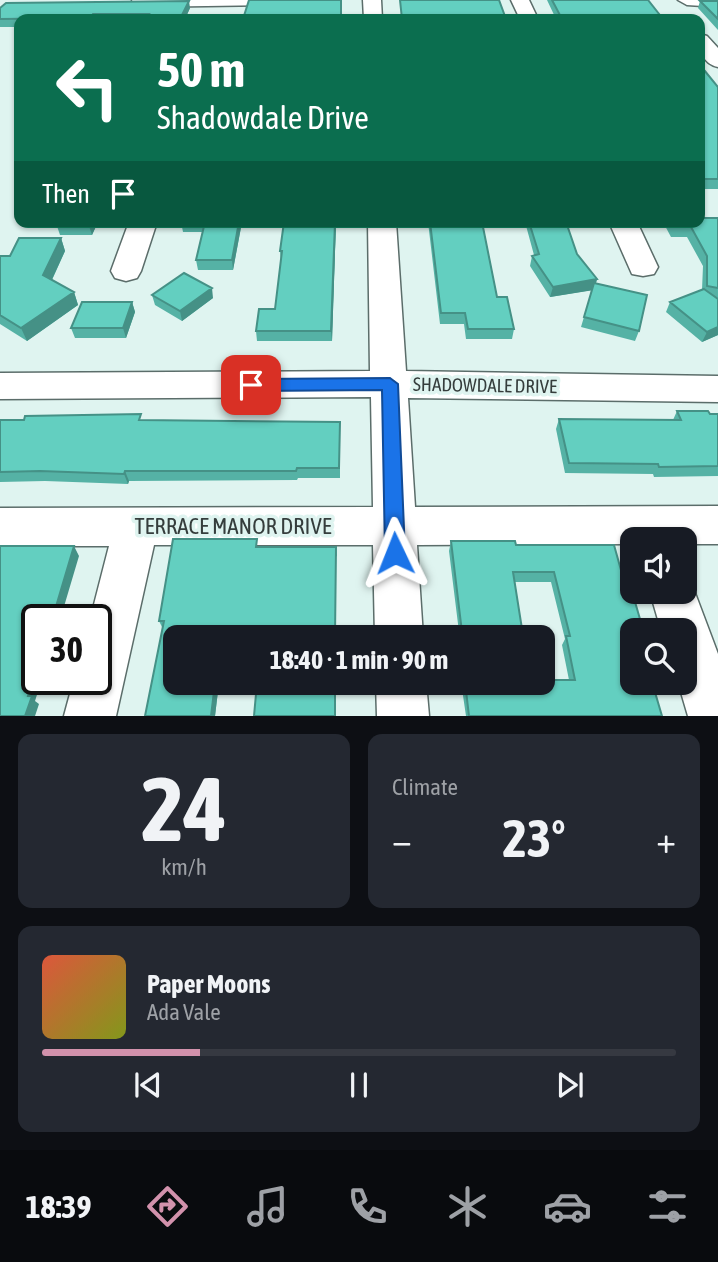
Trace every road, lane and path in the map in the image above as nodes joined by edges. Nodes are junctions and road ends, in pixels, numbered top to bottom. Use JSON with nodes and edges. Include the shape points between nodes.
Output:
{"nodes":[{"id":1,"x":266,"y":0,"type":"edge"},
{"id":2,"x":666,"y":0,"type":"edge"},
{"id":3,"x":687,"y":0,"type":"edge"},
{"id":4,"x":126,"y":2,"type":"edge"},
{"id":5,"x":718,"y":2,"type":"edge"},
{"id":6,"x":221,"y":7,"type":"edge"},
{"id":7,"x":678,"y":14,"type":"edge"},
{"id":8,"x":705,"y":46,"type":"edge"},
{"id":9,"x":718,"y":61,"type":"edge"},
{"id":10,"x":142,"y":228,"type":"edge"},
{"id":11,"x":382,"y":228,"type":"edge"},
{"id":12,"x":626,"y":228,"type":"edge"},
{"id":13,"x":643,"y":267,"type":"dead end"},
{"id":14,"x":126,"y":271,"type":"dead end"},
{"id":15,"x":390,"y":384,"type":"junction"},
{"id":16,"x":0,"y":386,"type":"edge"},
{"id":17,"x":718,"y":389,"type":"edge"},
{"id":18,"x":718,"y":525,"type":"edge"},
{"id":19,"x":394,"y":526,"type":"junction"},
{"id":20,"x":0,"y":527,"type":"edge"},
{"id":21,"x":136,"y":527,"type":"junction"},
{"id":22,"x":697,"y":527,"type":"edge"},
{"id":23,"x":620,"y":531,"type":"edge"},
{"id":24,"x":677,"y":604,"type":"edge"},
{"id":25,"x":398,"y":625,"type":"edge"},
{"id":26,"x":402,"y":695,"type":"edge"},
{"id":27,"x":90,"y":716,"type":"edge"},
{"id":28,"x":403,"y":716,"type":"edge"},
{"id":29,"x":714,"y":716,"type":"edge"}],
"edges":[{"from":1,"to":6,"type":"street"},
{"from":2,"to":7,"type":"street"},
{"from":3,"to":5,"type":"street"},
{"from":4,"to":6,"type":"street"},
{"from":8,"to":9,"type":"street"},
{"from":10,"to":14,"type":"street"},
{"from":11,"to":15,"type":"street"},
{"from":12,"to":13,"type":"street"},
{"from":15,"to":16,"type":"street","name":"SHADOWDALE DRIVE"},
{"from":15,"to":17,"type":"street","name":"SHADOWDALE DRIVE"},
{"from":15,"to":19,"type":"street"},
{"from":18,"to":22,"type":"street","name":"TERRACE MANOR DRIVE"},
{"from":19,"to":21,"type":"street","name":"TERRACE MANOR DRIVE"},
{"from":19,"to":23,"type":"street","name":"TERRACE MANOR DRIVE"},
{"from":19,"to":25,"type":"street"},
{"from":20,"to":21,"type":"street","name":"TERRACE MANOR DRIVE"},
{"from":21,"to":27,"type":"street"},
{"from":24,"to":29,"type":"street"},
{"from":26,"to":28,"type":"street"}]}
